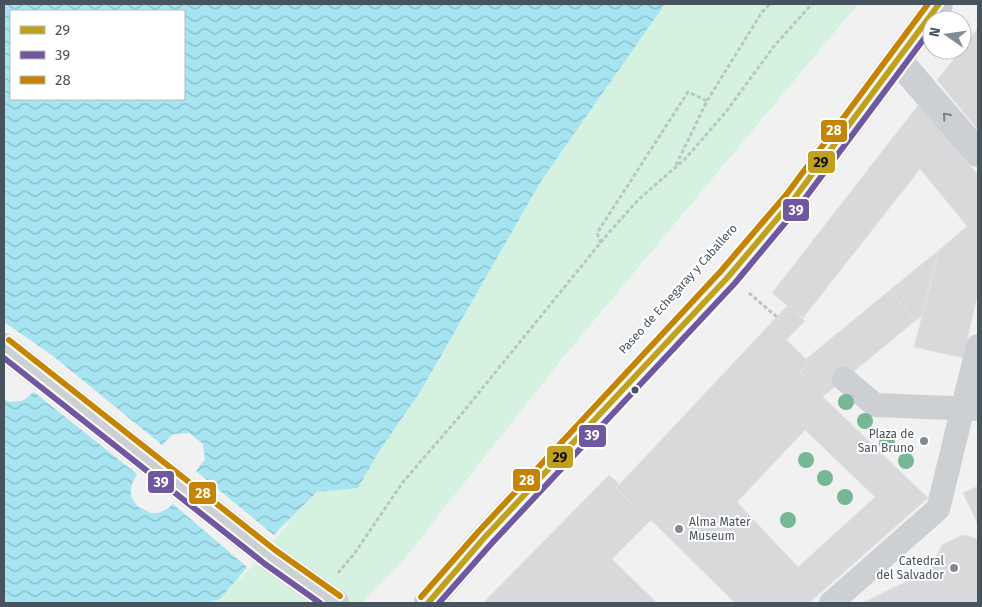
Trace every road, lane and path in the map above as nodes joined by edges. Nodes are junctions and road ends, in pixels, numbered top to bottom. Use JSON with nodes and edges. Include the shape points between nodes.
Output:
{"nodes":[{"id":1,"x":766,"y":4,"type":"edge"},
{"id":2,"x":770,"y":4,"type":"edge"},
{"id":3,"x":812,"y":4,"type":"edge"},
{"id":4,"x":939,"y":4,"type":"edge"},
{"id":5,"x":762,"y":12,"type":"junction"},
{"id":6,"x":898,"y":60,"type":"junction"},
{"id":7,"x":707,"y":101,"type":"junction"},
{"id":8,"x":978,"y":153,"type":"edge"},
{"id":9,"x":674,"y":168,"type":"junction"},
{"id":10,"x":601,"y":243,"type":"junction"},
{"id":11,"x":747,"y":291,"type":"dead end"},
{"id":12,"x":777,"y":317,"type":"dead end"},
{"id":13,"x":4,"y":347,"type":"edge"},
{"id":14,"x":976,"y":354,"type":"edge"},
{"id":15,"x":844,"y":379,"type":"dead end"},
{"id":16,"x":971,"y":409,"type":"edge"},
{"id":17,"x":336,"y":575,"type":"dead end"},
{"id":18,"x":335,"y":603,"type":"edge"},
{"id":19,"x":428,"y":603,"type":"edge"},
{"id":20,"x":831,"y":603,"type":"edge"}],
"edges":[{"from":1,"to":5,"type":"path"},
{"from":2,"to":5,"type":"path"},
{"from":3,"to":9,"type":"path","via":[[775,45],[724,113]]},
{"from":4,"to":6,"type":"main road"},
{"from":5,"to":7,"type":"path"},
{"from":8,"to":6,"type":"street","one_way":true},
{"from":6,"to":19,"type":"main road","via":[[793,200],[728,277],[485,537]]},
{"from":7,"to":9,"type":"path"},
{"from":7,"to":10,"type":"path","via":[[688,92],[597,232]]},
{"from":9,"to":10,"type":"path","via":[[638,200]]},
{"from":10,"to":17,"type":"path","via":[[403,482]]},
{"from":11,"to":12,"type":"path"},
{"from":13,"to":18,"type":"street","bridge":true,"via":[[270,557]]},
{"from":14,"to":16,"type":"street"},
{"from":15,"to":16,"type":"street","via":[[874,405]]},
{"from":16,"to":20,"type":"street","via":[[938,509]]}]}
